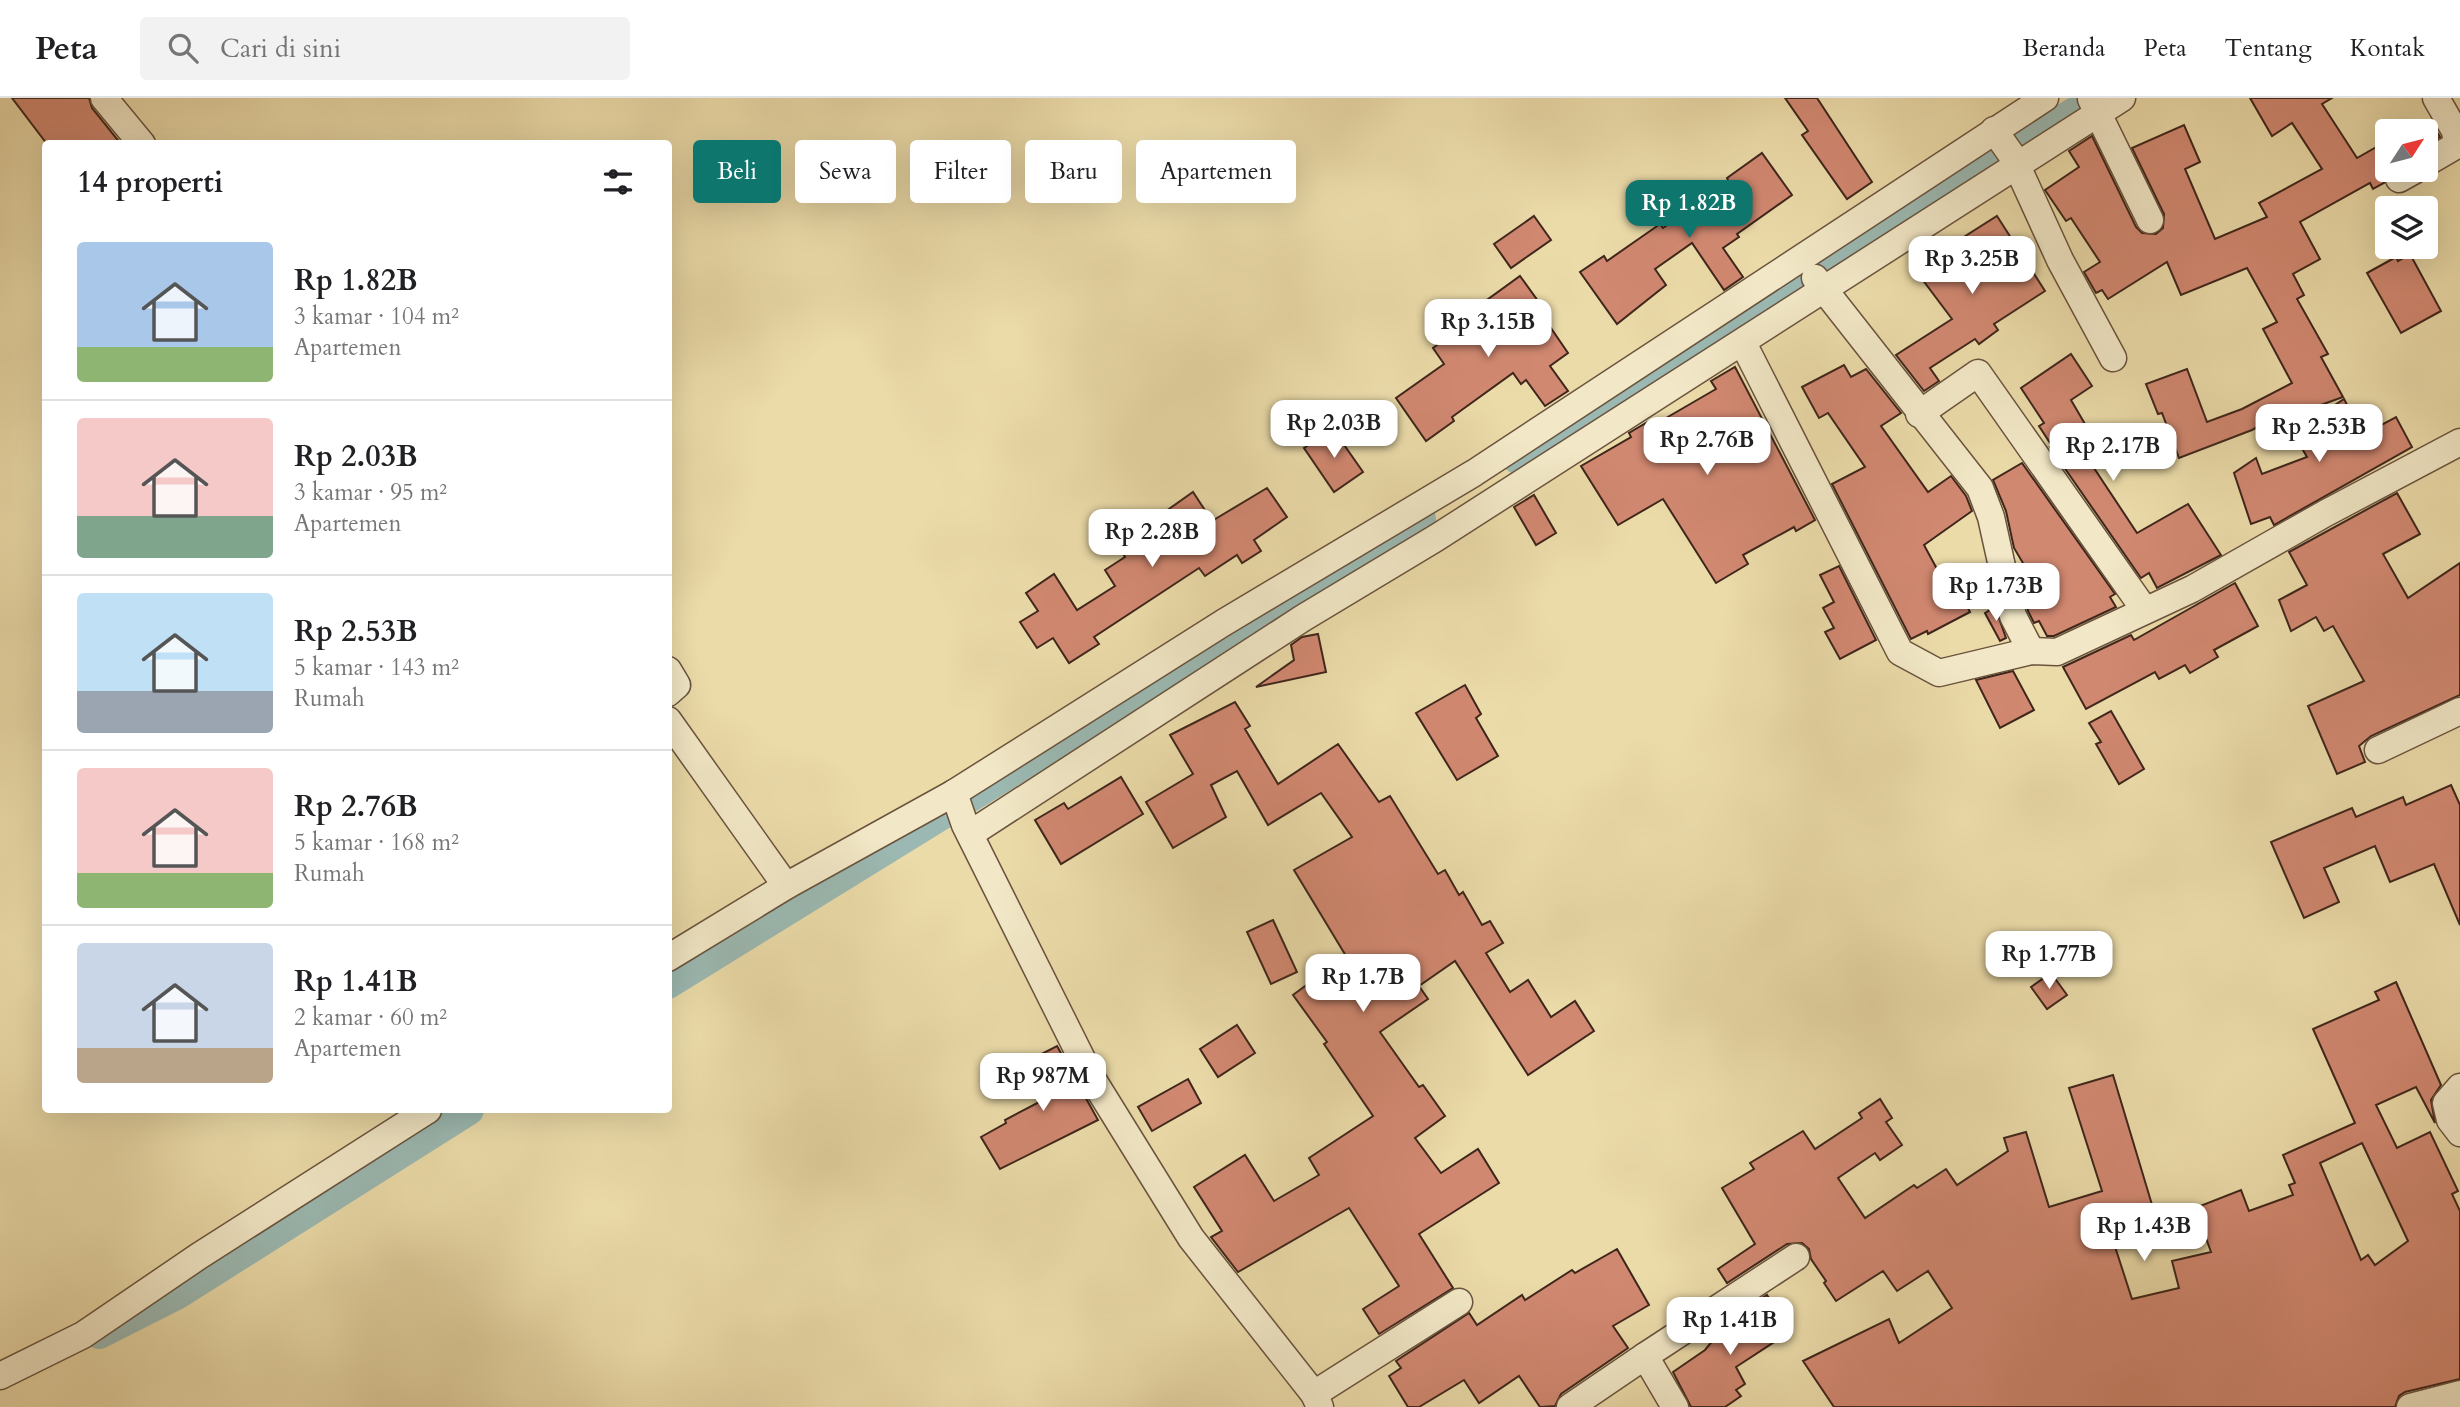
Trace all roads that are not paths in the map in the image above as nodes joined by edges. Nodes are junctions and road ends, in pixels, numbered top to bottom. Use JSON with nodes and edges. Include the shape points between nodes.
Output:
{"nodes":[{"id":1,"x":104,"y":98,"type":"edge"},
{"id":2,"x":2045,"y":98,"type":"edge"},
{"id":3,"x":2122,"y":98,"type":"edge"},
{"id":4,"x":2436,"y":98,"type":"edge"},
{"id":5,"x":2094,"y":105,"type":"edge"},
{"id":6,"x":139,"y":140,"type":"edge"},
{"id":7,"x":2006,"y":148,"type":"junction"},
{"id":8,"x":2438,"y":156,"type":"edge"},
{"id":9,"x":2150,"y":220,"type":"dead end"},
{"id":10,"x":1813,"y":275,"type":"junction"},
{"id":11,"x":1743,"y":343,"type":"junction"},
{"id":12,"x":2113,"y":358,"type":"dead end"},
{"id":13,"x":1919,"y":414,"type":"junction"},
{"id":14,"x":2460,"y":442,"type":"edge"},
{"id":15,"x":2144,"y":609,"type":"junction"},
{"id":16,"x":2031,"y":651,"type":"junction"},
{"id":17,"x":2460,"y":711,"type":"edge"},
{"id":18,"x":672,"y":726,"type":"edge"},
{"id":19,"x":2378,"y":750,"type":"dead end"},
{"id":20,"x":962,"y":814,"type":"junction"},
{"id":21,"x":786,"y":886,"type":"junction"},
{"id":22,"x":672,"y":956,"type":"edge"},
{"id":23,"x":2460,"y":1087,"type":"edge"},
{"id":24,"x":423,"y":1113,"type":"edge"},
{"id":25,"x":2460,"y":1133,"type":"edge"},
{"id":26,"x":1796,"y":1257,"type":"dead end"},
{"id":27,"x":1459,"y":1302,"type":"dead end"},
{"id":28,"x":1645,"y":1356,"type":"junction"},
{"id":29,"x":0,"y":1376,"type":"edge"},
{"id":30,"x":2460,"y":1394,"type":"edge"},
{"id":31,"x":1317,"y":1401,"type":"edge"},
{"id":32,"x":1570,"y":1407,"type":"edge"},
{"id":33,"x":1675,"y":1407,"type":"edge"},
{"id":34,"x":2410,"y":1407,"type":"edge"}],
"edges":[{"from":1,"to":6,"type":"street"},
{"from":2,"to":7,"type":"street"},
{"from":3,"to":5,"type":"street"},
{"from":4,"to":8,"type":"street","via":[[2455,131],[2457,145]]},
{"from":5,"to":7,"type":"street"},
{"from":5,"to":9,"type":"street"},
{"from":7,"to":10,"type":"street"},
{"from":7,"to":10,"type":"street"},
{"from":7,"to":12,"type":"street"},
{"from":10,"to":11,"type":"street"},
{"from":10,"to":13,"type":"street"},
{"from":10,"to":20,"type":"street","via":[[1213,630]]},
{"from":11,"to":16,"type":"street","via":[[1900,652],[1939,673]]},
{"from":11,"to":20,"type":"street","via":[[1448,531]]},
{"from":13,"to":15,"type":"street","via":[[1978,373]]},
{"from":13,"to":16,"type":"street","via":[[1980,488],[2013,616]]},
{"from":14,"to":15,"type":"street","via":[[2192,589]]},
{"from":15,"to":16,"type":"street","via":[[2057,652]]},
{"from":17,"to":19,"type":"street"},
{"from":18,"to":21,"type":"street"},
{"from":20,"to":21,"type":"street"},
{"from":20,"to":31,"type":"street","via":[[1090,1075],[1191,1238]]},
{"from":21,"to":22,"type":"street"},
{"from":23,"to":25,"type":"street","via":[[2446,1103],[2450,1120]]},
{"from":24,"to":29,"type":"street","via":[[83,1335]]},
{"from":26,"to":28,"type":"street"},
{"from":27,"to":31,"type":"street"},
{"from":28,"to":32,"type":"street"},
{"from":28,"to":33,"type":"street"},
{"from":30,"to":34,"type":"street"}]}
